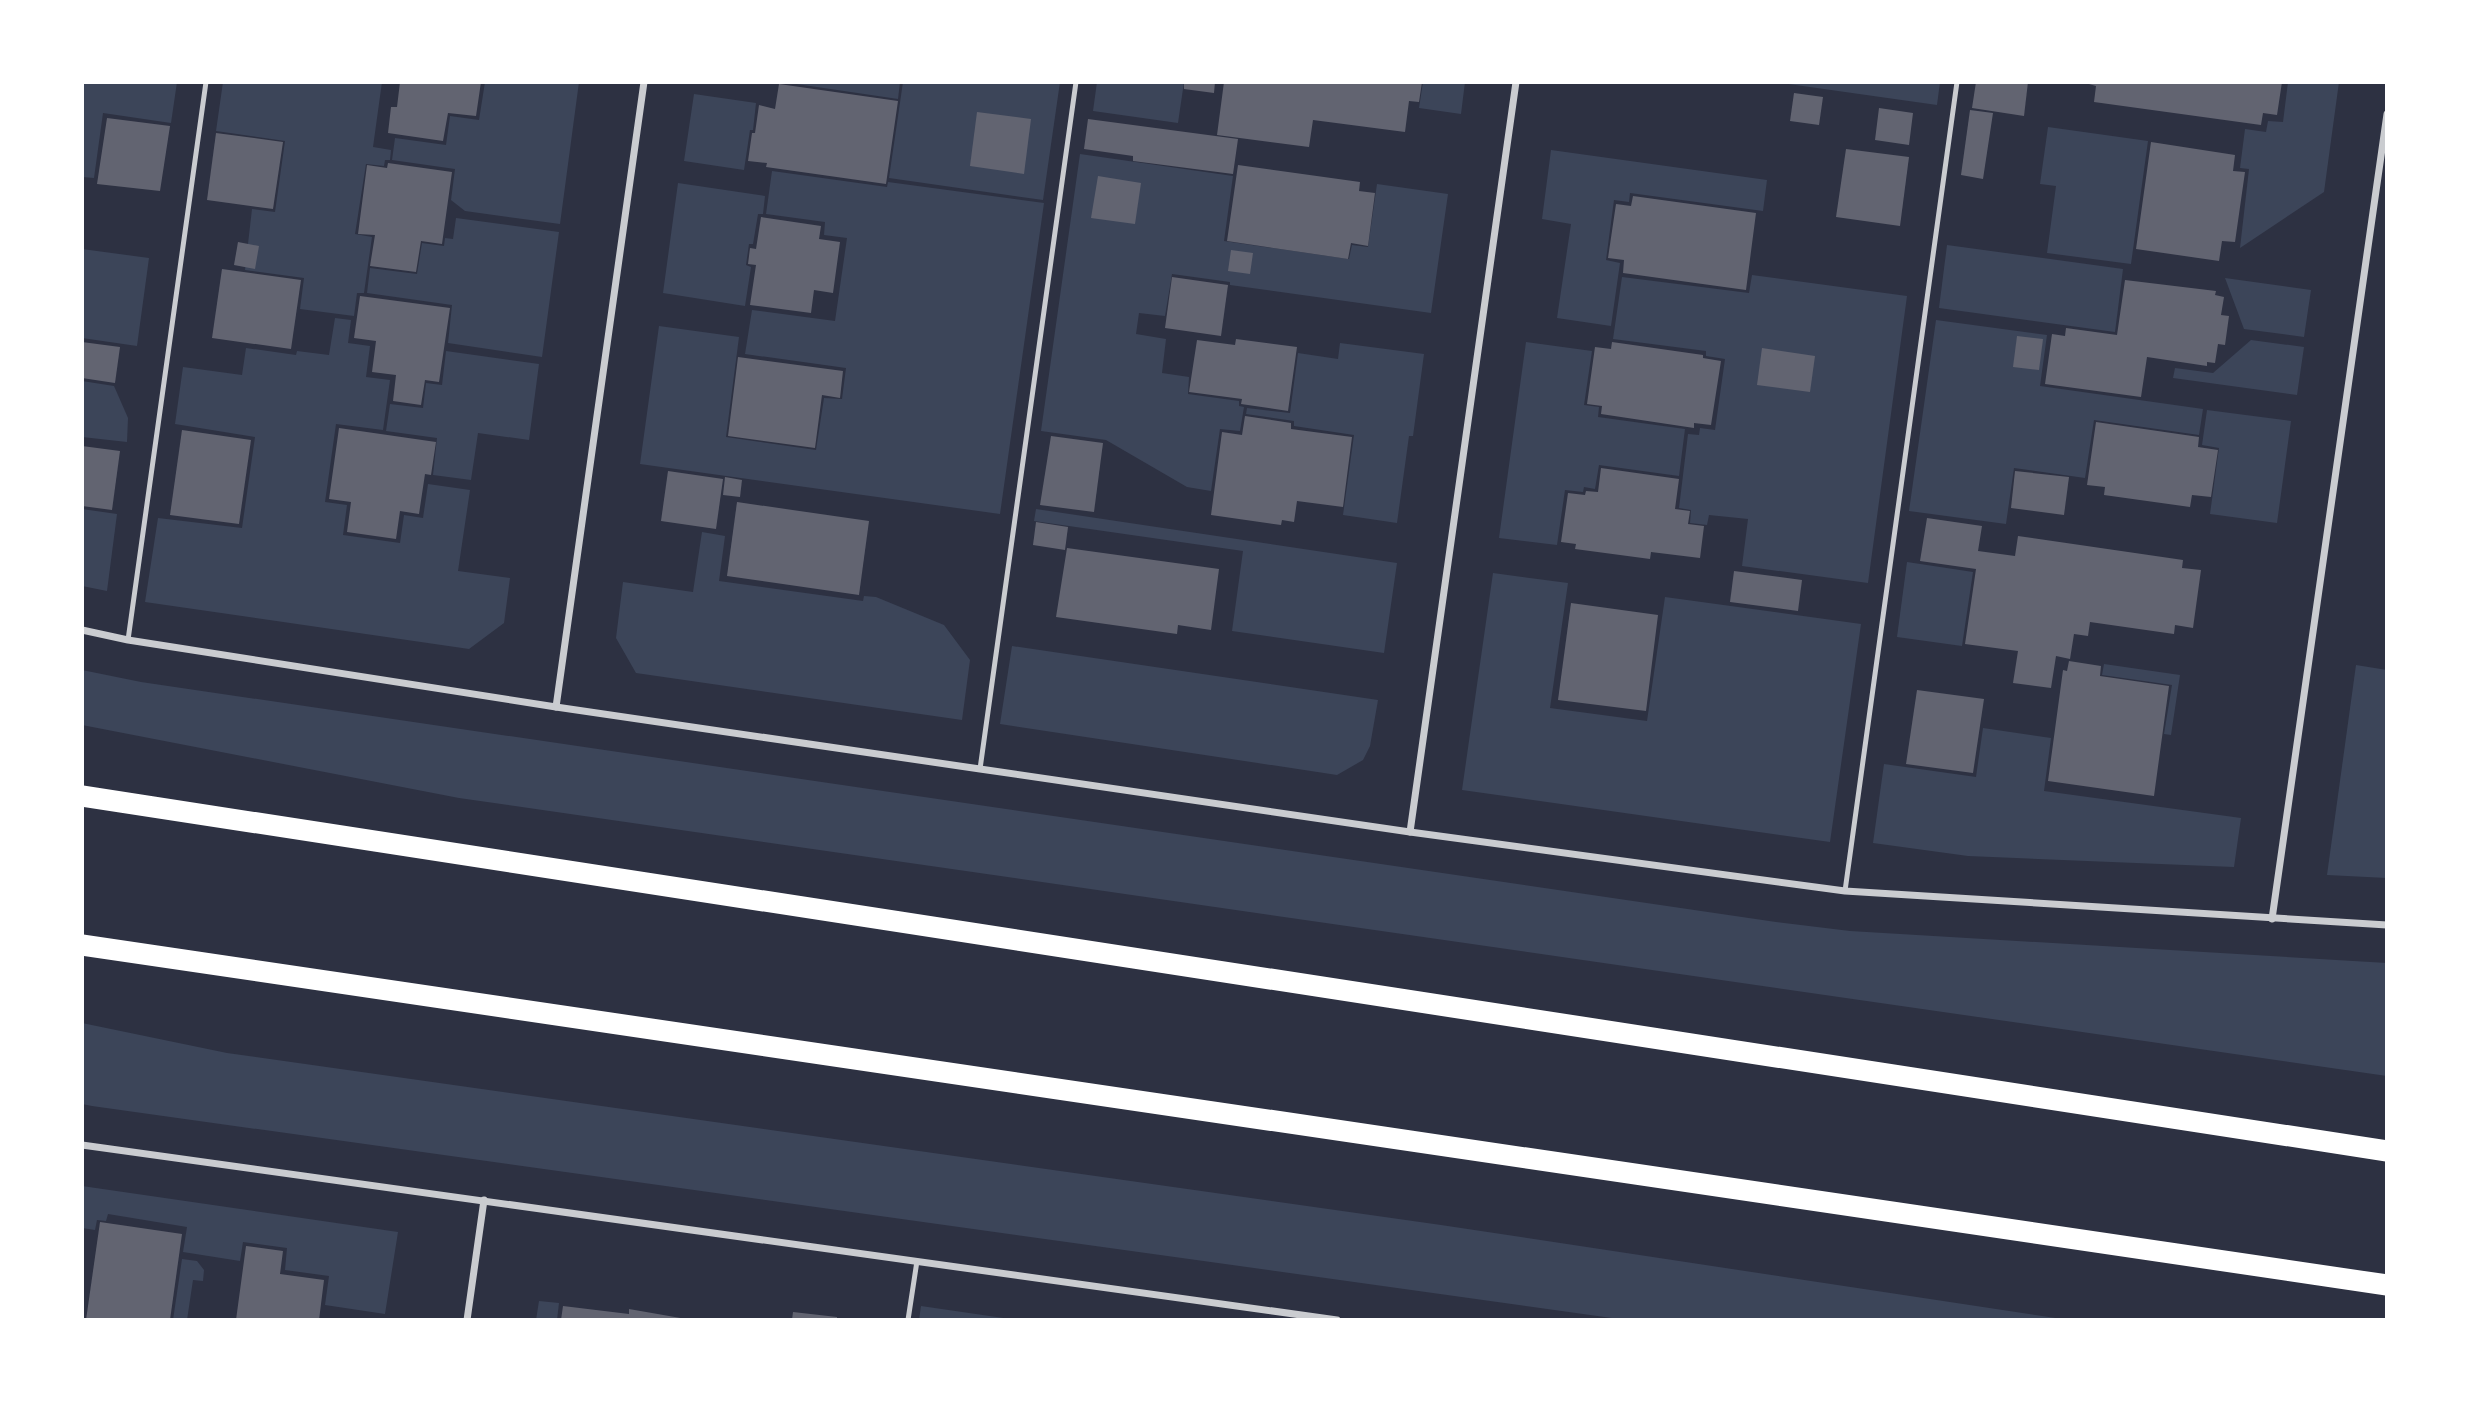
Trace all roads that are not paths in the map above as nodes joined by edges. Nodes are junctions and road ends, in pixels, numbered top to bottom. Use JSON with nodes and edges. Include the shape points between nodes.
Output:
{"nodes":[{"id":1,"x":206,"y":82,"type":"edge"},
{"id":2,"x":644,"y":82,"type":"edge"},
{"id":3,"x":1076,"y":82,"type":"edge"},
{"id":4,"x":1516,"y":82,"type":"edge"},
{"id":5,"x":1958,"y":82,"type":"edge"},
{"id":6,"x":2387,"y":114,"type":"edge"},
{"id":7,"x":82,"y":630,"type":"edge"},
{"id":8,"x":128,"y":640,"type":"junction"},
{"id":9,"x":556,"y":707,"type":"junction"},
{"id":10,"x":980,"y":769,"type":"junction"},
{"id":11,"x":82,"y":796,"type":"edge"},
{"id":12,"x":1410,"y":832,"type":"junction"},
{"id":13,"x":1844,"y":891,"type":"junction"},
{"id":14,"x":2273,"y":919,"type":"junction"},
{"id":15,"x":2387,"y":925,"type":"edge"},
{"id":16,"x":82,"y":945,"type":"edge"},
{"id":17,"x":82,"y":1145,"type":"edge"},
{"id":18,"x":2387,"y":1152,"type":"edge"},
{"id":19,"x":484,"y":1200,"type":"junction"},
{"id":20,"x":917,"y":1261,"type":"junction"},
{"id":21,"x":2387,"y":1285,"type":"edge"},
{"id":22,"x":467,"y":1320,"type":"edge"},
{"id":23,"x":908,"y":1320,"type":"edge"},
{"id":24,"x":1337,"y":1320,"type":"edge"}],
"edges":[{"from":1,"to":8,"type":"lane"},
{"from":2,"to":9,"type":"street"},
{"from":3,"to":10,"type":"lane"},
{"from":4,"to":12,"type":"street"},
{"from":5,"to":13,"type":"lane"},
{"from":6,"to":14,"type":"street"},
{"from":7,"to":8,"type":"street"},
{"from":8,"to":9,"type":"street"},
{"from":9,"to":10,"type":"street"},
{"from":10,"to":12,"type":"street"},
{"from":11,"to":18,"type":"highway"},
{"from":12,"to":13,"type":"street"},
{"from":13,"to":14,"type":"street"},
{"from":14,"to":15,"type":"street"},
{"from":16,"to":21,"type":"highway"},
{"from":17,"to":19,"type":"street"},
{"from":19,"to":20,"type":"street"},
{"from":19,"to":22,"type":"street"},
{"from":20,"to":23,"type":"lane"},
{"from":20,"to":24,"type":"street"}]}
